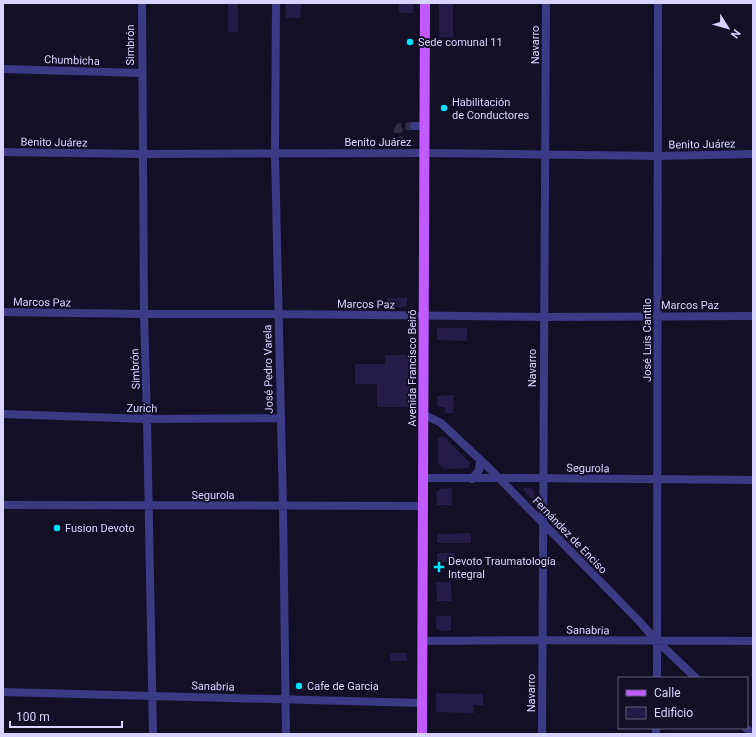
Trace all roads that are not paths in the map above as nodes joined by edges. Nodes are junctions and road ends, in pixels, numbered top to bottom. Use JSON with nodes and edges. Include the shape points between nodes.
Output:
{"nodes":[{"id":1,"x":142,"y":3,"type":"edge"},
{"id":2,"x":276,"y":3,"type":"edge"},
{"id":3,"x":425,"y":3,"type":"edge"},
{"id":4,"x":546,"y":3,"type":"edge"},
{"id":5,"x":658,"y":3,"type":"edge"},
{"id":6,"x":3,"y":69,"type":"edge"},
{"id":7,"x":141,"y":73,"type":"junction"},
{"id":8,"x":414,"y":126,"type":"tunnel mouth"},
{"id":9,"x":425,"y":126,"type":"junction"},
{"id":10,"x":3,"y":152,"type":"edge"},
{"id":11,"x":424,"y":153,"type":"junction"},
{"id":12,"x":142,"y":154,"type":"junction"},
{"id":13,"x":275,"y":154,"type":"junction"},
{"id":14,"x":545,"y":154,"type":"junction"},
{"id":15,"x":753,"y":154,"type":"edge"},
{"id":16,"x":658,"y":156,"type":"junction"},
{"id":17,"x":3,"y":312,"type":"edge"},
{"id":18,"x":144,"y":314,"type":"junction"},
{"id":19,"x":278,"y":314,"type":"junction"},
{"id":20,"x":424,"y":316,"type":"junction"},
{"id":21,"x":658,"y":316,"type":"junction"},
{"id":22,"x":753,"y":316,"type":"edge"},
{"id":23,"x":544,"y":318,"type":"junction"},
{"id":24,"x":3,"y":414,"type":"edge"},
{"id":25,"x":424,"y":414,"type":"junction"},
{"id":26,"x":280,"y":418,"type":"junction"},
{"id":27,"x":147,"y":419,"type":"junction"},
{"id":28,"x":480,"y":460,"type":"junction"},
{"id":29,"x":423,"y":478,"type":"junction"},
{"id":30,"x":472,"y":478,"type":"junction"},
{"id":31,"x":499,"y":478,"type":"junction"},
{"id":32,"x":543,"y":478,"type":"junction"},
{"id":33,"x":657,"y":479,"type":"junction"},
{"id":34,"x":753,"y":480,"type":"edge"},
{"id":35,"x":3,"y":505,"type":"edge"},
{"id":36,"x":149,"y":505,"type":"junction"},
{"id":37,"x":283,"y":506,"type":"junction"},
{"id":38,"x":422,"y":506,"type":"junction"},
{"id":39,"x":543,"y":524,"type":"junction"},
{"id":40,"x":542,"y":640,"type":"junction"},
{"id":41,"x":657,"y":641,"type":"junction"},
{"id":42,"x":753,"y":641,"type":"edge"},
{"id":43,"x":422,"y":642,"type":"junction"},
{"id":44,"x":656,"y":677,"type":"edge"},
{"id":45,"x":695,"y":677,"type":"edge"},
{"id":46,"x":3,"y":692,"type":"edge"},
{"id":47,"x":152,"y":696,"type":"junction"},
{"id":48,"x":286,"y":699,"type":"junction"},
{"id":49,"x":422,"y":703,"type":"junction"},
{"id":50,"x":153,"y":734,"type":"edge"},
{"id":51,"x":286,"y":734,"type":"edge"},
{"id":52,"x":422,"y":734,"type":"edge"},
{"id":53,"x":542,"y":734,"type":"edge"}],
"edges":[{"from":1,"to":7,"type":"street","name":"Simbrón"},
{"from":2,"to":13,"type":"street","name":"José Pedro Varela"},
{"from":3,"to":9,"type":"main road","name":"Avenida Francisco Beiró"},
{"from":4,"to":14,"type":"street","name":"Navarro"},
{"from":5,"to":16,"type":"street","name":"José Luis Cantilo"},
{"from":6,"to":7,"type":"street","name":"Chumbicha"},
{"from":7,"to":12,"type":"street","name":"Simbrón"},
{"from":8,"to":9,"type":"street"},
{"from":9,"to":11,"type":"main road","name":"Avenida Francisco Beiró"},
{"from":10,"to":12,"type":"street","name":"Benito Juárez"},
{"from":11,"to":13,"type":"street","name":"Benito Juárez","via":[[398,149]]},
{"from":11,"to":14,"type":"street","name":"Benito Juárez"},
{"from":11,"to":20,"type":"main road","name":"Avenida Francisco Beiró"},
{"from":12,"to":13,"type":"street","name":"Benito Juárez"},
{"from":12,"to":18,"type":"street","name":"Simbrón"},
{"from":13,"to":19,"type":"street","name":"José Pedro Varela"},
{"from":14,"to":16,"type":"street","name":"Benito Juárez"},
{"from":14,"to":23,"type":"street","name":"Navarro"},
{"from":15,"to":16,"type":"street","name":"Benito Juárez"},
{"from":16,"to":21,"type":"street","name":"José Luis Cantilo"},
{"from":17,"to":18,"type":"street","name":"Marcos Paz"},
{"from":18,"to":19,"type":"street","name":"Marcos Paz"},
{"from":18,"to":27,"type":"street","name":"Simbrón"},
{"from":19,"to":20,"type":"street","name":"Marcos Paz"},
{"from":19,"to":26,"type":"street","name":"José Pedro Varela"},
{"from":20,"to":23,"type":"street","name":"Marcos Paz"},
{"from":20,"to":25,"type":"main road","name":"Avenida Francisco Beiró"},
{"from":21,"to":22,"type":"street","name":"Marcos Paz"},
{"from":21,"to":23,"type":"street","name":"Marcos Paz"},
{"from":21,"to":33,"type":"street","name":"José Luis Cantilo"},
{"from":23,"to":32,"type":"street","name":"Navarro"},
{"from":24,"to":27,"type":"street","name":"Zurich"},
{"from":25,"to":28,"type":"street","name":"Fernández de Enciso","via":[[441,423]]},
{"from":25,"to":29,"type":"main road","name":"Avenida Francisco Beiró"},
{"from":26,"to":27,"type":"street","name":"Zurich"},
{"from":26,"to":37,"type":"street","name":"José Pedro Varela"},
{"from":27,"to":36,"type":"street","name":"Simbrón"},
{"from":28,"to":30,"type":"street","via":[[479,470]]},
{"from":28,"to":31,"type":"street","name":"Fernández de Enciso"},
{"from":29,"to":30,"type":"street","name":"Segurola"},
{"from":29,"to":38,"type":"main road","name":"Avenida Francisco Beiró"},
{"from":30,"to":31,"type":"street","name":"Segurola"},
{"from":31,"to":32,"type":"street","name":"Segurola"},
{"from":31,"to":39,"type":"street","name":"Fernández de Enciso"},
{"from":32,"to":33,"type":"street","name":"Segurola"},
{"from":32,"to":39,"type":"street","name":"Navarro"},
{"from":33,"to":34,"type":"street","name":"Segurola"},
{"from":33,"to":41,"type":"street","name":"José Luis Cantilo"},
{"from":35,"to":36,"type":"street","name":"Segurola"},
{"from":36,"to":37,"type":"street","name":"Segurola"},
{"from":36,"to":47,"type":"street","name":"Simbrón"},
{"from":37,"to":38,"type":"street","name":"Segurola"},
{"from":37,"to":48,"type":"street","name":"José Pedro Varela"},
{"from":38,"to":43,"type":"main road","name":"Avenida Francisco Beiró"},
{"from":39,"to":40,"type":"street","name":"Navarro"},
{"from":39,"to":41,"type":"street","name":"Fernández de Enciso"},
{"from":40,"to":41,"type":"street","name":"Sanabria"},
{"from":40,"to":43,"type":"street","name":"Sanabria"},
{"from":40,"to":53,"type":"street","name":"Navarro"},
{"from":41,"to":42,"type":"street","name":"Sanabria"},
{"from":41,"to":44,"type":"street","name":"José Luis Cantilo"},
{"from":41,"to":45,"type":"street","name":"Fernández de Enciso"},
{"from":43,"to":49,"type":"main road","name":"Avenida Francisco Beiró"},
{"from":46,"to":47,"type":"street","name":"Sanabria"},
{"from":47,"to":48,"type":"street","name":"Sanabria"},
{"from":47,"to":50,"type":"street","name":"Simbrón"},
{"from":48,"to":49,"type":"street","name":"Sanabria"},
{"from":48,"to":51,"type":"street","name":"José Pedro Varela"},
{"from":49,"to":52,"type":"main road","name":"Avenida Francisco Beiró"}]}
